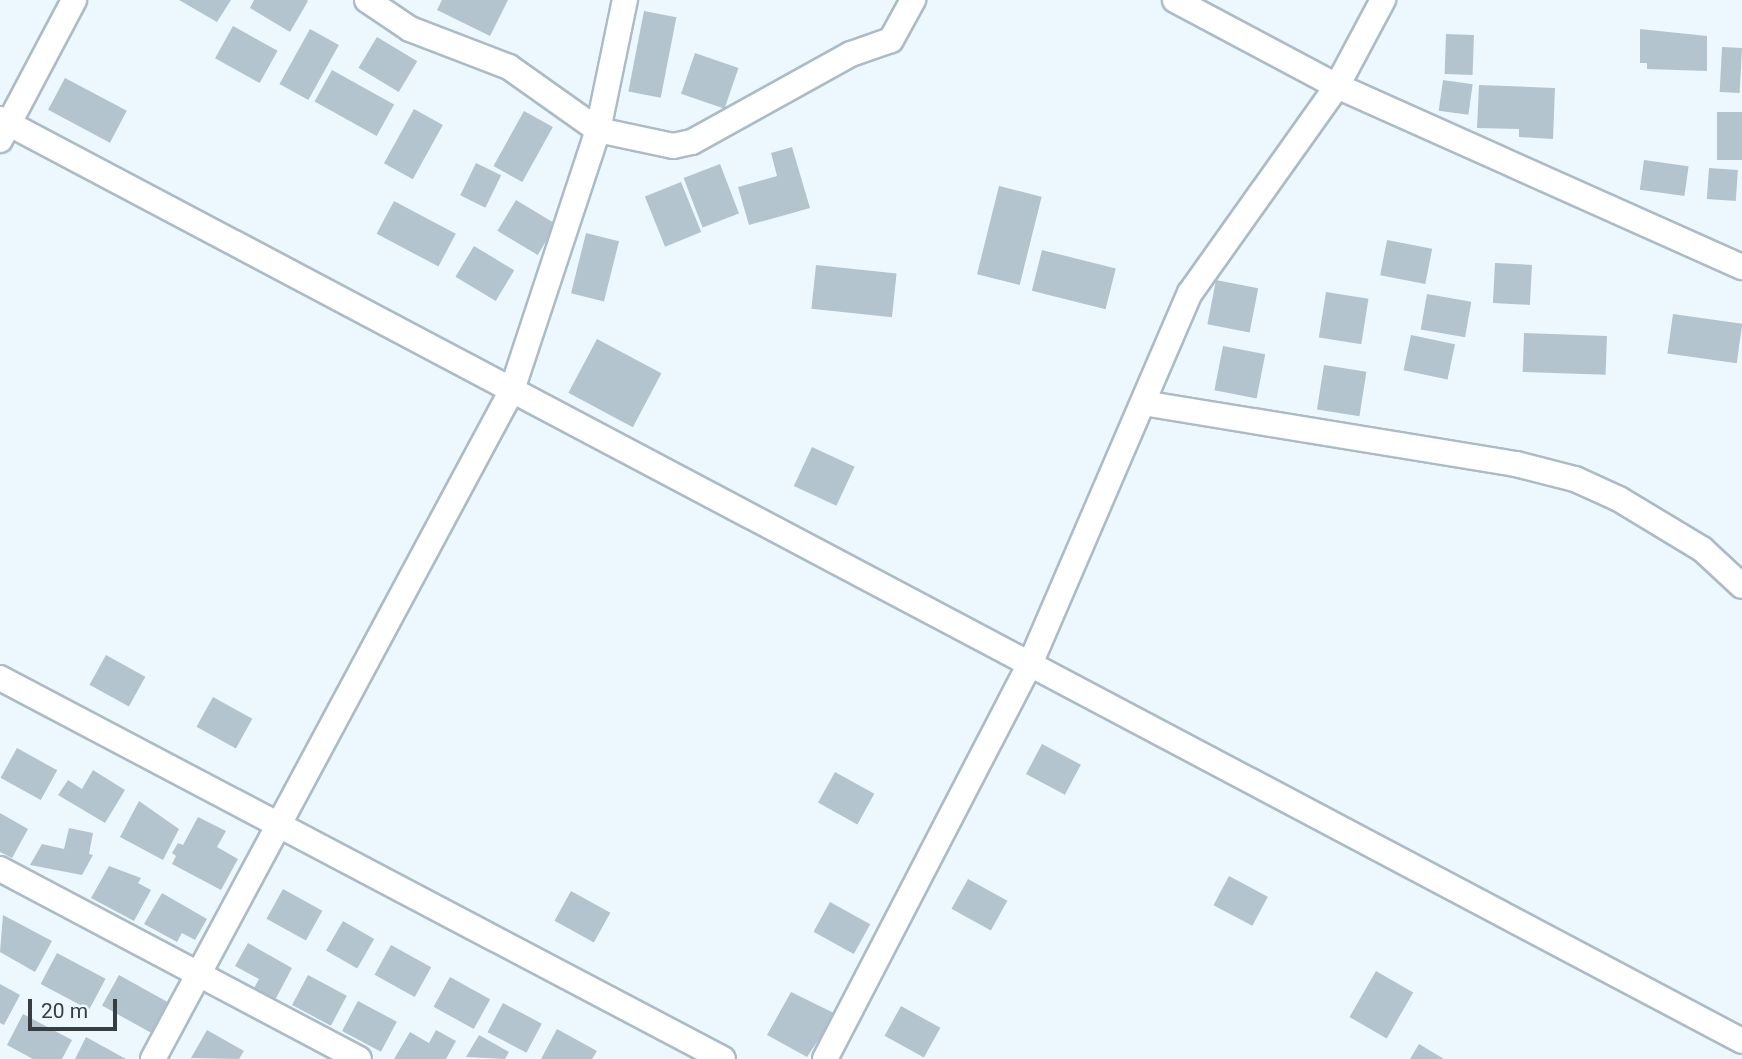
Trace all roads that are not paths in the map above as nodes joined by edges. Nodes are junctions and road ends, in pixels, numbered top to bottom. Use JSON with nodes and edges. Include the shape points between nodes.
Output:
{"nodes":[{"id":1,"x":74,"y":0,"type":"edge"},
{"id":2,"x":367,"y":0,"type":"edge"},
{"id":3,"x":625,"y":0,"type":"edge"},
{"id":4,"x":913,"y":0,"type":"edge"},
{"id":5,"x":1175,"y":0,"type":"edge"},
{"id":6,"x":1383,"y":0,"type":"edge"},
{"id":7,"x":1337,"y":86,"type":"junction"},
{"id":8,"x":3,"y":128,"type":"edge"},
{"id":9,"x":598,"y":130,"type":"junction"},
{"id":10,"x":1742,"y":267,"type":"edge"},
{"id":11,"x":512,"y":390,"type":"junction"},
{"id":12,"x":1143,"y":403,"type":"junction"},
{"id":13,"x":1742,"y":586,"type":"edge"},
{"id":14,"x":1030,"y":664,"type":"junction"},
{"id":15,"x":0,"y":678,"type":"edge"},
{"id":16,"x":275,"y":826,"type":"junction"},
{"id":17,"x":0,"y":869,"type":"edge"},
{"id":18,"x":199,"y":973,"type":"junction"},
{"id":19,"x":1742,"y":1041,"type":"edge"},
{"id":20,"x":153,"y":1059,"type":"edge"},
{"id":21,"x":359,"y":1059,"type":"edge"},
{"id":22,"x":723,"y":1059,"type":"edge"},
{"id":23,"x":825,"y":1059,"type":"edge"}],
"edges":[{"from":1,"to":8,"type":"street"},
{"from":2,"to":9,"type":"street","via":[[410,29],[509,67]]},
{"from":3,"to":9,"type":"street"},
{"from":4,"to":9,"type":"street","via":[[891,40],[851,54],[692,142],[673,146]]},
{"from":5,"to":7,"type":"street"},
{"from":6,"to":7,"type":"street"},
{"from":7,"to":10,"type":"street"},
{"from":7,"to":12,"type":"street","via":[[1190,293]]},
{"from":8,"to":11,"type":"street"},
{"from":9,"to":11,"type":"street"},
{"from":11,"to":14,"type":"street"},
{"from":11,"to":16,"type":"street"},
{"from":12,"to":13,"type":"street","via":[[1516,464],[1576,479],[1702,549]]},
{"from":12,"to":14,"type":"street"},
{"from":14,"to":19,"type":"street"},
{"from":14,"to":23,"type":"street"},
{"from":15,"to":16,"type":"street"},
{"from":16,"to":18,"type":"street"},
{"from":16,"to":22,"type":"street"},
{"from":17,"to":18,"type":"street"},
{"from":18,"to":20,"type":"street"},
{"from":18,"to":21,"type":"street"}]}
